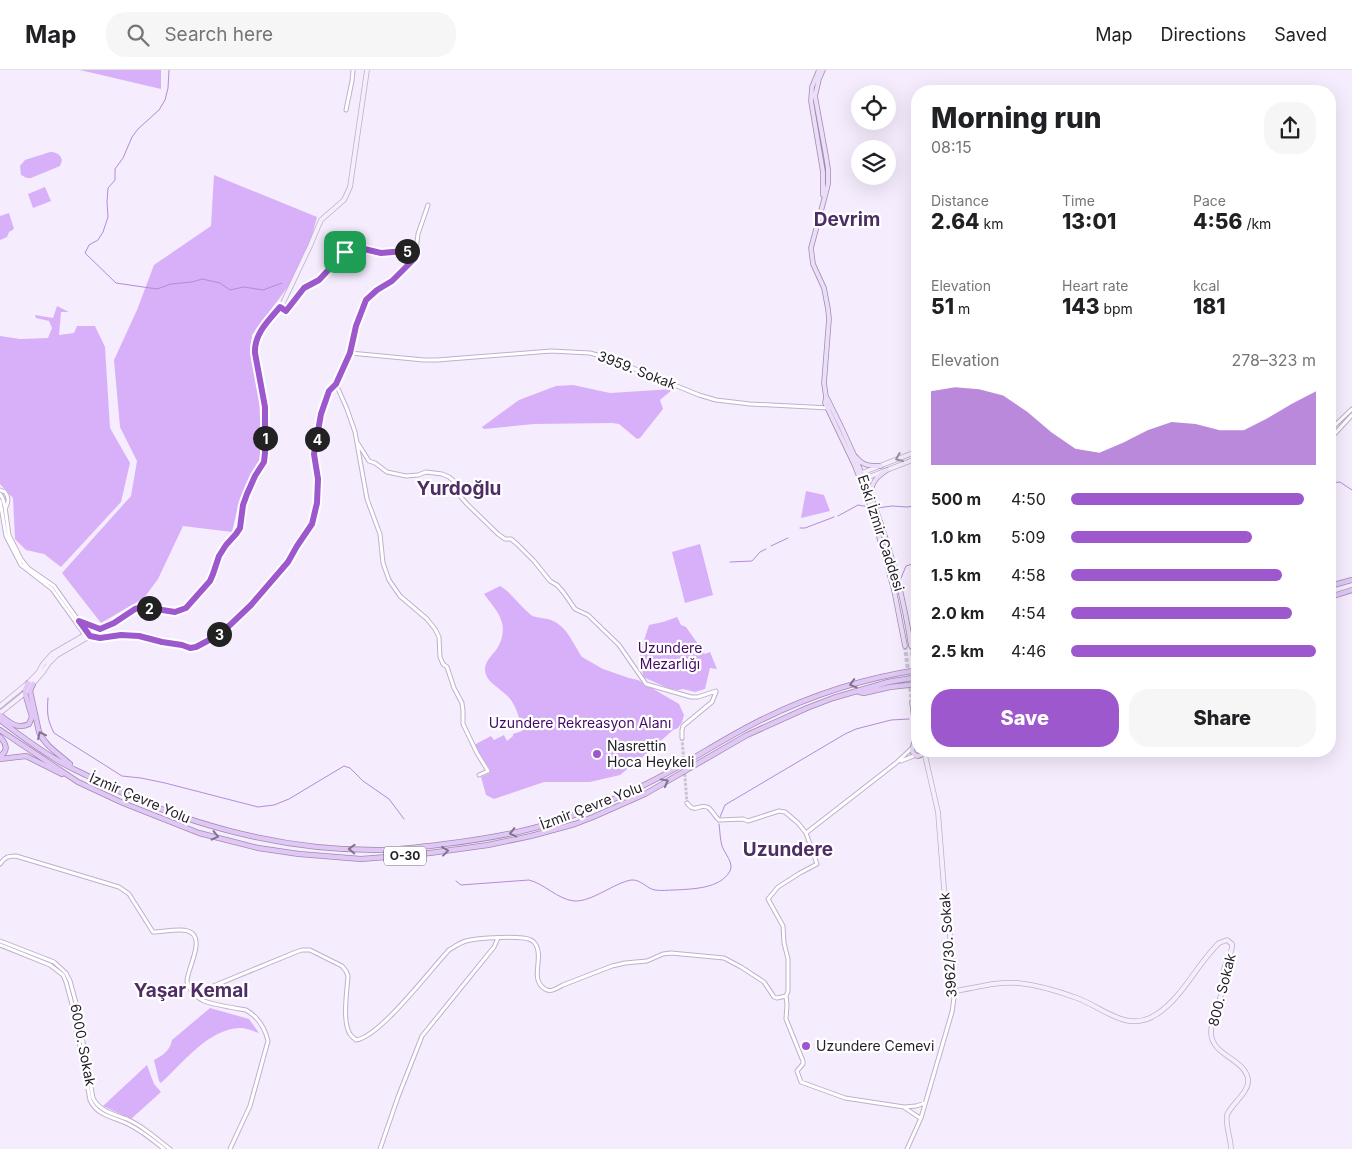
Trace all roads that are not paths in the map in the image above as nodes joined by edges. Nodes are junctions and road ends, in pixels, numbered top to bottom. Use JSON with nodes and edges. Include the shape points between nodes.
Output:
{"nodes":[{"id":1,"x":353,"y":70,"type":"edge"},
{"id":2,"x":367,"y":70,"type":"edge"},
{"id":3,"x":819,"y":70,"type":"edge"},
{"id":4,"x":823,"y":70,"type":"edge"},
{"id":5,"x":346,"y":110,"type":"dead end"},
{"id":6,"x":824,"y":200,"type":"junction"},
{"id":7,"x":428,"y":205,"type":"dead end"},
{"id":8,"x":416,"y":250,"type":"junction"},
{"id":9,"x":280,"y":307,"type":"junction"},
{"id":10,"x":350,"y":353,"type":"junction"},
{"id":11,"x":336,"y":384,"type":"junction"},
{"id":12,"x":829,"y":408,"type":"junction"},
{"id":13,"x":1352,"y":409,"type":"edge"},
{"id":14,"x":1352,"y":415,"type":"edge"},
{"id":15,"x":1336,"y":424,"type":"edge"},
{"id":16,"x":1336,"y":432,"type":"edge"},
{"id":17,"x":357,"y":442,"type":"junction"},
{"id":18,"x":853,"y":454,"type":"junction"},
{"id":19,"x":911,"y":454,"type":"edge"},
{"id":20,"x":911,"y":461,"type":"edge"},
{"id":21,"x":881,"y":466,"type":"junction"},
{"id":22,"x":887,"y":470,"type":"junction"},
{"id":23,"x":860,"y":474,"type":"junction"},
{"id":24,"x":862,"y":480,"type":"junction"},
{"id":25,"x":0,"y":490,"type":"edge"},
{"id":26,"x":0,"y":494,"type":"edge"},
{"id":27,"x":870,"y":494,"type":"junction"},
{"id":28,"x":0,"y":501,"type":"edge"},
{"id":29,"x":5,"y":507,"type":"junction"},
{"id":30,"x":1352,"y":580,"type":"edge"},
{"id":31,"x":1336,"y":584,"type":"edge"},
{"id":32,"x":1352,"y":590,"type":"edge"},
{"id":33,"x":1336,"y":595,"type":"edge"},
{"id":34,"x":79,"y":621,"type":"junction"},
{"id":35,"x":100,"y":629,"type":"junction"},
{"id":36,"x":88,"y":635,"type":"junction"},
{"id":37,"x":905,"y":646,"type":"tunnel mouth"},
{"id":38,"x":911,"y":646,"type":"tunnel mouth"},
{"id":39,"x":911,"y":671,"type":"edge"},
{"id":40,"x":911,"y":678,"type":"edge"},
{"id":41,"x":30,"y":683,"type":"junction"},
{"id":42,"x":911,"y":685,"type":"edge"},
{"id":43,"x":19,"y":691,"type":"junction"},
{"id":44,"x":855,"y":692,"type":"junction"},
{"id":45,"x":26,"y":693,"type":"junction"},
{"id":46,"x":0,"y":706,"type":"edge"},
{"id":47,"x":0,"y":714,"type":"edge"},
{"id":48,"x":0,"y":720,"type":"edge"},
{"id":49,"x":0,"y":730,"type":"edge"},
{"id":50,"x":0,"y":737,"type":"edge"},
{"id":51,"x":682,"y":738,"type":"tunnel mouth"},
{"id":52,"x":911,"y":749,"type":"edge"},
{"id":53,"x":0,"y":757,"type":"edge"},
{"id":54,"x":911,"y":757,"type":"edge"},
{"id":55,"x":919,"y":757,"type":"edge"},
{"id":56,"x":926,"y":757,"type":"edge"},
{"id":57,"x":896,"y":763,"type":"junction"},
{"id":58,"x":928,"y":765,"type":"junction"},
{"id":59,"x":75,"y":769,"type":"junction"},
{"id":60,"x":479,"y":775,"type":"dead end"},
{"id":61,"x":78,"y":782,"type":"junction"},
{"id":62,"x":687,"y":803,"type":"dead end"},
{"id":63,"x":806,"y":833,"type":"junction"},
{"id":64,"x":0,"y":864,"type":"edge"},
{"id":65,"x":499,"y":937,"type":"junction"},
{"id":66,"x":0,"y":941,"type":"edge"},
{"id":67,"x":0,"y":945,"type":"edge"},
{"id":68,"x":954,"y":991,"type":"junction"},
{"id":69,"x":194,"y":994,"type":"junction"},
{"id":70,"x":786,"y":996,"type":"junction"},
{"id":71,"x":925,"y":1103,"type":"junction"},
{"id":72,"x":904,"y":1107,"type":"junction"},
{"id":73,"x":921,"y":1118,"type":"junction"},
{"id":74,"x":164,"y":1149,"type":"edge"},
{"id":75,"x":170,"y":1149,"type":"edge"},
{"id":76,"x":230,"y":1149,"type":"edge"},
{"id":77,"x":380,"y":1149,"type":"edge"},
{"id":78,"x":907,"y":1149,"type":"edge"},
{"id":79,"x":1231,"y":1149,"type":"edge"}],
"edges":[{"from":1,"to":5,"type":"street"},
{"from":2,"to":9,"type":"main road","via":[[350,187],[344,200],[322,220]]},
{"from":3,"to":6,"type":"main road","name":"Eski İzmir Caddesi","via":[[812,87],[811,101],[823,172]]},
{"from":4,"to":6,"type":"main road","name":"Eski İzmir Caddesi","via":[[815,96],[828,169]]},
{"from":6,"to":12,"type":"main road","name":"Eski İzmir Caddesi","via":[[811,248],[828,309],[824,383],[825,404]]},
{"from":7,"to":8,"type":"street"},
{"from":8,"to":9,"type":"street","via":[[381,253],[348,249],[319,280],[304,288],[286,311]]},
{"from":8,"to":10,"type":"street","via":[[415,258],[392,281],[366,300]]},
{"from":9,"to":35,"type":"main road","via":[[254,345],[265,407],[265,453],[264,462],[243,505],[240,528],[219,556],[210,581],[186,608],[175,612],[143,607]]},
{"from":10,"to":11,"type":"street"},
{"from":10,"to":12,"type":"street","name":"3959. Sokak","via":[[424,360],[551,351],[590,353],[716,400]]},
{"from":11,"to":17,"type":"street","via":[[348,408]]},
{"from":11,"to":36,"type":"street","via":[[329,391],[321,414],[314,454],[318,479],[312,524],[288,562],[251,605],[213,638],[196,647],[130,635],[100,638]]},
{"from":12,"to":18,"type":"main road","name":"Eski İzmir Caddesi"},
{"from":12,"to":23,"type":"main road","name":"Eski İzmir Caddesi"},
{"from":13,"to":15,"type":"street"},
{"from":14,"to":16,"type":"street"},
{"from":17,"to":51,"type":"street","via":[[369,461],[387,472],[406,476],[426,472],[450,477],[467,504],[498,534],[517,544],[564,592],[575,609],[588,615],[619,645],[646,684],[691,698],[716,691],[712,702],[683,726]]},
{"from":17,"to":60,"type":"street","via":[[367,499],[380,534],[383,563],[389,580],[400,596],[427,618],[439,637],[440,657],[462,703],[463,724],[488,771]]},
{"from":18,"to":21,"type":"main road","via":[[865,464]]},
{"from":18,"to":23,"type":"main road","name":"Eski İzmir Caddesi"},
{"from":19,"to":21,"type":"main road","one_way":true},
{"from":20,"to":22,"type":"main road"},
{"from":21,"to":23,"type":"main road"},
{"from":22,"to":24,"type":"main road"},
{"from":22,"to":27,"type":"main road","via":[[874,481]]},
{"from":23,"to":24,"type":"main road","name":"Eski İzmir Caddesi"},
{"from":24,"to":27,"type":"main road","name":"Eski İzmir Caddesi"},
{"from":24,"to":37,"type":"main road","name":"Eski İzmir Caddesi","via":[[890,574]]},
{"from":25,"to":29,"type":"street","via":[[8,497]]},
{"from":26,"to":29,"type":"street"},
{"from":27,"to":38,"type":"main road","name":"Eski İzmir Caddesi","via":[[895,572]]},
{"from":28,"to":36,"type":"street","via":[[6,536],[21,565],[52,589]]},
{"from":29,"to":34,"type":"street","via":[[9,535],[21,559],[28,568],[54,586]]},
{"from":30,"to":31,"type":"highway"},
{"from":32,"to":33,"type":"highway"},
{"from":34,"to":35,"type":"main road"},
{"from":34,"to":36,"type":"street"},
{"from":35,"to":36,"type":"main road"},
{"from":36,"to":41,"type":"main road","via":[[56,655]]},
{"from":39,"to":59,"type":"highway","name":"İzmir Çevre Yolu","number":"O-30","one_way":true,"via":[[828,692],[762,719],[641,787],[572,816],[478,840],[378,850],[262,839],[166,812]]},
{"from":40,"to":44,"type":"highway","name":"İzmir Çevre Yolu","number":"O-30"},
{"from":41,"to":43,"type":"main road"},
{"from":41,"to":45,"type":"highway","via":[[30,690]]},
{"from":42,"to":44,"type":"highway"},
{"from":43,"to":45,"type":"highway"},
{"from":43,"to":46,"type":"main road"},
{"from":61,"to":44,"type":"highway","name":"İzmir Çevre Yolu","number":"O-30","one_way":true,"via":[[179,826],[258,848],[361,858],[430,853],[523,838],[593,817],[645,794],[780,719]]},
{"from":45,"to":47,"type":"main road"},
{"from":45,"to":47,"type":"highway","via":[[32,717],[28,724],[15,726]]},
{"from":59,"to":45,"type":"highway","one_way":true,"via":[[41,737]]},
{"from":48,"to":59,"type":"highway","name":"İzmir Çevre Yolu","number":"O-30"},
{"from":49,"to":61,"type":"highway","name":"İzmir Çevre Yolu","number":"O-30"},
{"from":50,"to":53,"type":"highway","via":[[6,747]]},
{"from":52,"to":57,"type":"street"},
{"from":53,"to":61,"type":"highway","via":[[26,756]]},
{"from":54,"to":57,"type":"street"},
{"from":55,"to":58,"type":"main road"},
{"from":56,"to":58,"type":"main road","name":"3962/30. Sokak"},
{"from":57,"to":63,"type":"street"},
{"from":58,"to":68,"type":"main road","name":"3962/30. Sokak","via":[[938,812]]},
{"from":62,"to":63,"type":"street","via":[[693,808],[706,806],[719,820],[748,821],[774,812],[786,812]]},
{"from":63,"to":70,"type":"street","via":[[817,864],[778,888],[768,899],[783,926],[788,959]]},
{"from":64,"to":69,"type":"street","via":[[4,858],[16,856],[120,887],[129,894],[153,932],[188,931],[194,935],[195,952],[187,980]]},
{"from":65,"to":69,"type":"street","via":[[468,941],[449,950],[388,1019],[360,1040],[350,1034],[348,1028],[346,971],[310,950],[296,952]]},
{"from":65,"to":70,"type":"street","via":[[530,939],[534,943],[538,951],[538,980],[550,990],[612,966],[647,961],[671,953],[724,958],[764,982],[774,997]]},
{"from":65,"to":77,"type":"street","via":[[422,1036]]},
{"from":66,"to":75,"type":"street","name":"6000. Sokak","via":[[54,962],[66,973],[76,1004],[93,1098],[104,1110],[146,1130]]},
{"from":67,"to":74,"type":"street","name":"6000. Sokak","via":[[50,965],[62,975],[72,1004],[92,1105],[144,1133]]},
{"from":68,"to":71,"type":"street","name":"3962/30. Sokak","via":[[952,1012]]},
{"from":68,"to":79,"type":"main road","name":"800. Sokak","via":[[1017,982],[1078,999],[1128,1022],[1143,1021],[1168,1006],[1220,943],[1224,940],[1230,942],[1232,947],[1224,968],[1211,1034],[1214,1045],[1241,1067],[1249,1081],[1226,1118]]},
{"from":69,"to":76,"type":"street","via":[[204,1001],[246,1010],[258,1020],[268,1041],[250,1106]]},
{"from":70,"to":72,"type":"street","via":[[786,1019],[803,1061],[797,1073],[801,1082],[845,1098]]},
{"from":71,"to":72,"type":"street"},
{"from":71,"to":73,"type":"street","name":"3962/30. Sokak"},
{"from":72,"to":73,"type":"street"},
{"from":73,"to":78,"type":"street","name":"3962/30. Sokak"}]}
